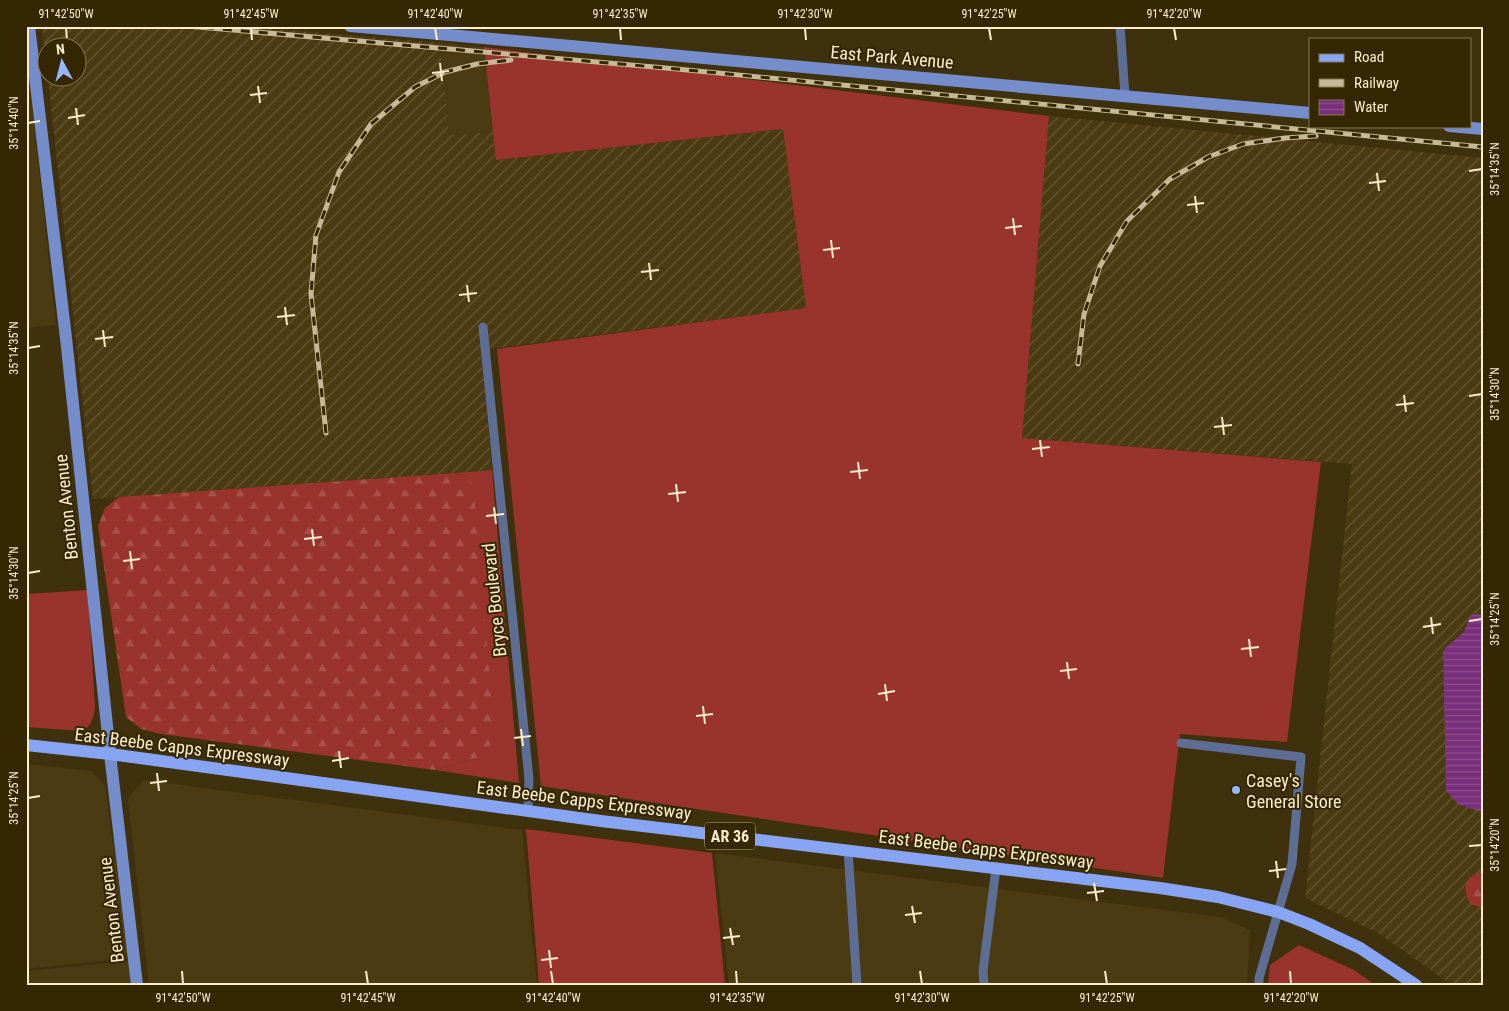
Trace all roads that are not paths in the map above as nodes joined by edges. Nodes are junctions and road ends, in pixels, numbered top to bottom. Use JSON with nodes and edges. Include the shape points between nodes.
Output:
{"nodes":[{"id":1,"x":29,"y":26,"type":"edge"},
{"id":2,"x":350,"y":26,"type":"edge"},
{"id":3,"x":1120,"y":26,"type":"edge"},
{"id":4,"x":1125,"y":95,"type":"junction"},
{"id":5,"x":1309,"y":113,"type":"edge"},
{"id":6,"x":1466,"y":128,"type":"edge"},
{"id":7,"x":1483,"y":130,"type":"edge"},
{"id":8,"x":483,"y":327,"type":"dead end"},
{"id":9,"x":1181,"y":743,"type":"dead end"},
{"id":10,"x":26,"y":745,"type":"edge"},
{"id":11,"x":110,"y":754,"type":"junction"},
{"id":12,"x":528,"y":811,"type":"junction"},
{"id":13,"x":848,"y":850,"type":"junction"},
{"id":14,"x":996,"y":868,"type":"junction"},
{"id":15,"x":1278,"y":912,"type":"junction"},
{"id":16,"x":137,"y":985,"type":"edge"},
{"id":17,"x":857,"y":985,"type":"edge"},
{"id":18,"x":984,"y":985,"type":"edge"},
{"id":19,"x":1259,"y":985,"type":"edge"},
{"id":20,"x":1416,"y":985,"type":"edge"}],
"edges":[{"from":1,"to":11,"type":"street","name":"Benton Avenue"},
{"from":2,"to":4,"type":"street","name":"East Park Avenue"},
{"from":3,"to":4,"type":"street"},
{"from":4,"to":5,"type":"street","name":"East Park Avenue"},
{"from":6,"to":7,"type":"street"},
{"from":8,"to":12,"type":"street","name":"Bryce Boulevard","via":[[528,779]]},
{"from":9,"to":15,"type":"street","via":[[1301,757],[1292,864]]},
{"from":10,"to":11,"type":"main road","name":"East Beebe Capps Expressway","number":"AR 36"},
{"from":11,"to":12,"type":"main road","name":"East Beebe Capps Expressway","number":"AR 36"},
{"from":11,"to":16,"type":"street","name":"Benton Avenue"},
{"from":12,"to":13,"type":"main road","name":"East Beebe Capps Expressway","number":"AR 36"},
{"from":13,"to":14,"type":"main road","name":"East Beebe Capps Expressway","number":"AR 36"},
{"from":13,"to":17,"type":"street"},
{"from":14,"to":15,"type":"main road","name":"East Beebe Capps Expressway","number":"AR 36","via":[[1160,888]]},
{"from":14,"to":18,"type":"street","via":[[982,971]]},
{"from":15,"to":19,"type":"street"},
{"from":15,"to":20,"type":"main road","name":"East Beebe Capps Expressway","number":"AR 36","via":[[1360,948]]}]}
